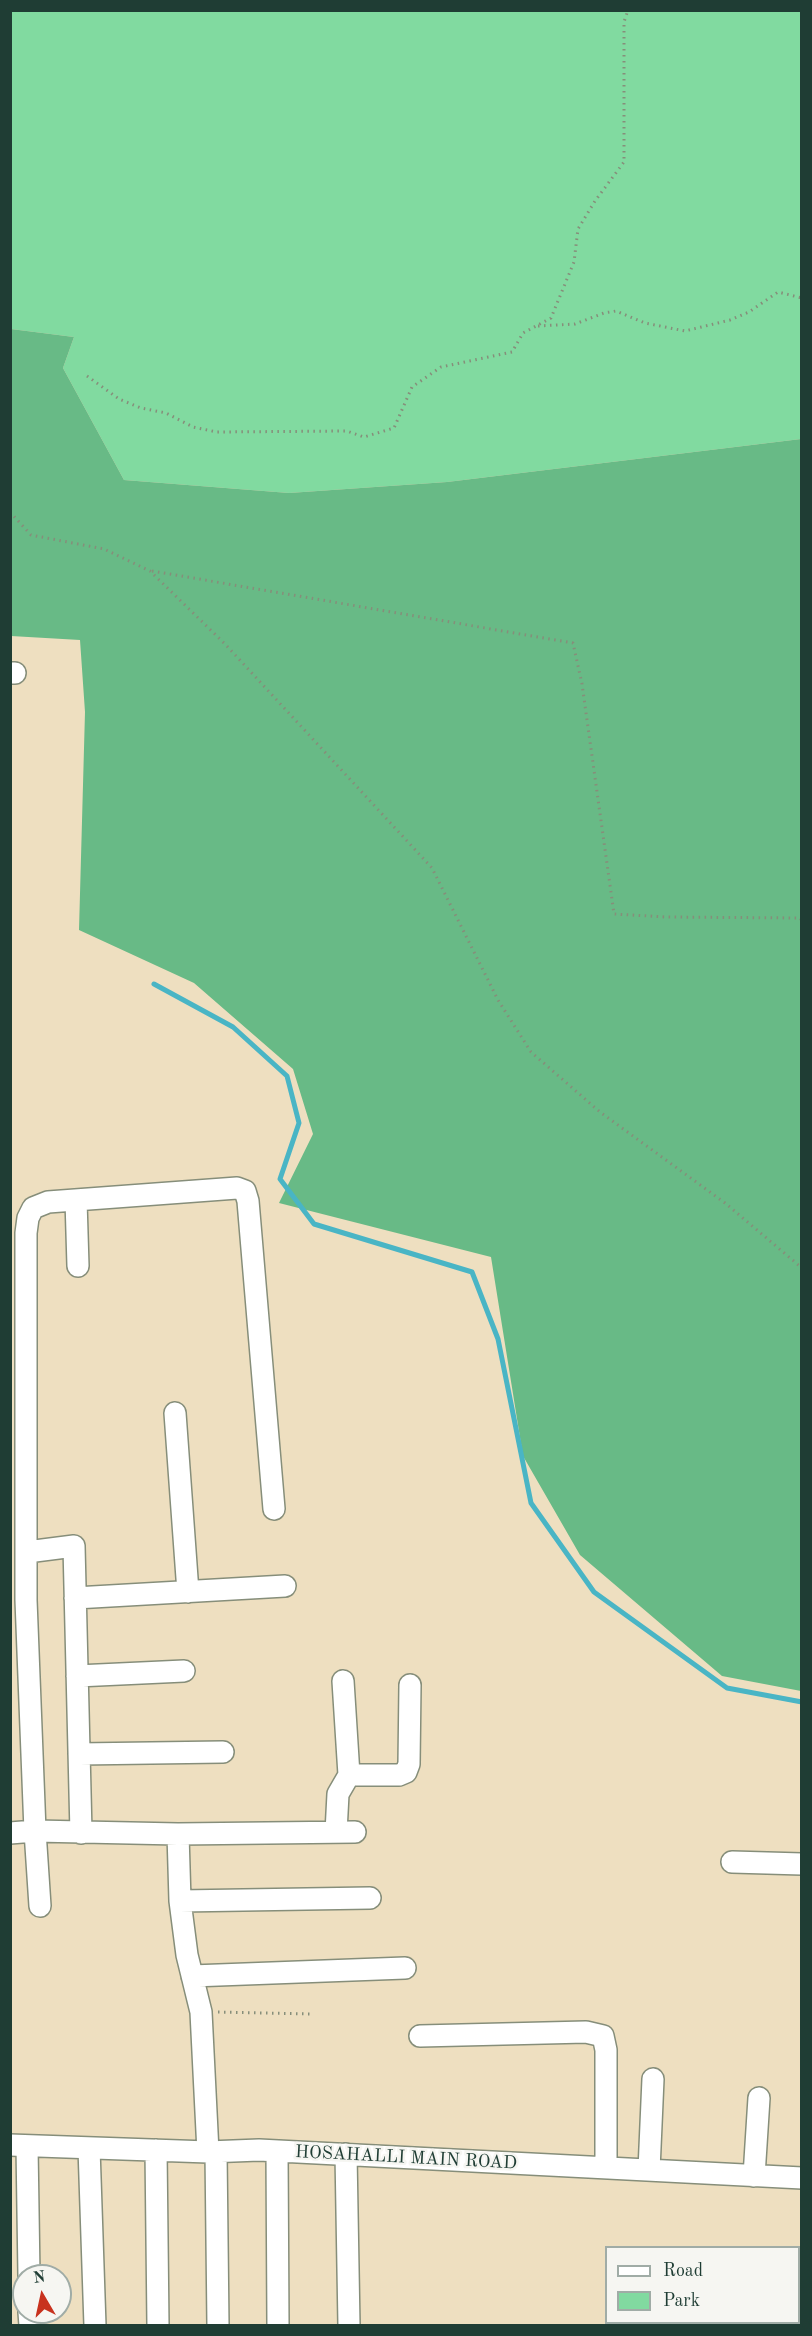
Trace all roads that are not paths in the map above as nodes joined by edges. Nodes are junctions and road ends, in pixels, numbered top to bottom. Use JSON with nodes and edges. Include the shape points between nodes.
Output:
{"nodes":[{"id":1,"x":76,"y":1200,"type":"junction"},
{"id":2,"x":78,"y":1266,"type":"dead end"},
{"id":3,"x":175,"y":1413,"type":"dead end"},
{"id":4,"x":274,"y":1509,"type":"dead end"},
{"id":5,"x":27,"y":1552,"type":"junction"},
{"id":6,"x":285,"y":1586,"type":"dead end"},
{"id":7,"x":188,"y":1592,"type":"junction"},
{"id":8,"x":75,"y":1598,"type":"junction"},
{"id":9,"x":184,"y":1671,"type":"dead end"},
{"id":10,"x":77,"y":1676,"type":"junction"},
{"id":11,"x":343,"y":1681,"type":"dead end"},
{"id":12,"x":410,"y":1685,"type":"dead end"},
{"id":13,"x":223,"y":1752,"type":"dead end"},
{"id":14,"x":79,"y":1754,"type":"junction"},
{"id":15,"x":349,"y":1775,"type":"junction"},
{"id":16,"x":35,"y":1832,"type":"junction"},
{"id":17,"x":10,"y":1833,"type":"edge"},
{"id":18,"x":81,"y":1833,"type":"junction"},
{"id":19,"x":178,"y":1834,"type":"junction"},
{"id":20,"x":732,"y":1862,"type":"dead end"},
{"id":21,"x":801,"y":1864,"type":"edge"},
{"id":22,"x":370,"y":1898,"type":"dead end"},
{"id":23,"x":180,"y":1901,"type":"junction"},
{"id":24,"x":40,"y":1906,"type":"dead end"},
{"id":25,"x":405,"y":1968,"type":"dead end"},
{"id":26,"x":192,"y":1976,"type":"junction"},
{"id":27,"x":420,"y":2036,"type":"dead end"},
{"id":28,"x":653,"y":2079,"type":"dead end"},
{"id":29,"x":759,"y":2098,"type":"dead end"},
{"id":30,"x":19,"y":2146,"type":"edge"},
{"id":31,"x":89,"y":2148,"type":"junction"},
{"id":32,"x":156,"y":2150,"type":"junction"},
{"id":33,"x":277,"y":2151,"type":"junction"},
{"id":34,"x":212,"y":2152,"type":"junction"},
{"id":35,"x":346,"y":2154,"type":"junction"},
{"id":36,"x":606,"y":2168,"type":"junction"},
{"id":37,"x":649,"y":2170,"type":"junction"},
{"id":38,"x":754,"y":2176,"type":"junction"},
{"id":39,"x":801,"y":2178,"type":"edge"},
{"id":40,"x":28,"y":2264,"type":"edge"},
{"id":41,"x":95,"y":2325,"type":"edge"},
{"id":42,"x":158,"y":2325,"type":"edge"},
{"id":43,"x":218,"y":2325,"type":"edge"},
{"id":44,"x":278,"y":2325,"type":"edge"},
{"id":45,"x":349,"y":2325,"type":"edge"}],
"edges":[{"from":1,"to":2,"type":"street"},
{"from":1,"to":4,"type":"street","via":[[237,1188],[245,1191]]},
{"from":1,"to":5,"type":"street","via":[[48,1202],[33,1208],[28,1218]]},
{"from":3,"to":7,"type":"street"},
{"from":5,"to":8,"type":"street","via":[[74,1546]]},
{"from":5,"to":16,"type":"street"},
{"from":6,"to":7,"type":"street"},
{"from":7,"to":8,"type":"street"},
{"from":8,"to":10,"type":"street"},
{"from":9,"to":10,"type":"street"},
{"from":10,"to":14,"type":"street"},
{"from":11,"to":15,"type":"street"},
{"from":12,"to":15,"type":"street","via":[[406,1772]]},
{"from":13,"to":14,"type":"street"},
{"from":14,"to":18,"type":"street"},
{"from":15,"to":19,"type":"street","via":[[338,1794],[346,1832]]},
{"from":16,"to":17,"type":"street"},
{"from":16,"to":18,"type":"street"},
{"from":16,"to":24,"type":"street"},
{"from":18,"to":19,"type":"street"},
{"from":19,"to":23,"type":"street"},
{"from":20,"to":21,"type":"street"},
{"from":22,"to":23,"type":"street"},
{"from":23,"to":26,"type":"street"},
{"from":25,"to":26,"type":"street"},
{"from":26,"to":34,"type":"street","via":[[201,2012]]},
{"from":27,"to":36,"type":"street","via":[[586,2032],[603,2036]]},
{"from":28,"to":37,"type":"street"},
{"from":29,"to":38,"type":"street"},
{"from":30,"to":31,"type":"street","name":"HOSAHALLI MAIN ROAD"},
{"from":30,"to":40,"type":"street"},
{"from":31,"to":32,"type":"street","name":"HOSAHALLI MAIN ROAD"},
{"from":31,"to":41,"type":"street"},
{"from":32,"to":34,"type":"street","name":"HOSAHALLI MAIN ROAD"},
{"from":32,"to":42,"type":"street"},
{"from":33,"to":34,"type":"street","name":"HOSAHALLI MAIN ROAD"},
{"from":33,"to":35,"type":"street","name":"HOSAHALLI MAIN ROAD"},
{"from":33,"to":44,"type":"street"},
{"from":34,"to":43,"type":"street"},
{"from":35,"to":36,"type":"street","name":"HOSAHALLI MAIN ROAD"},
{"from":35,"to":45,"type":"street"},
{"from":36,"to":37,"type":"street","name":"HOSAHALLI MAIN ROAD"},
{"from":37,"to":38,"type":"street","name":"HOSAHALLI MAIN ROAD"},
{"from":38,"to":39,"type":"street","name":"HOSAHALLI MAIN ROAD"}]}
